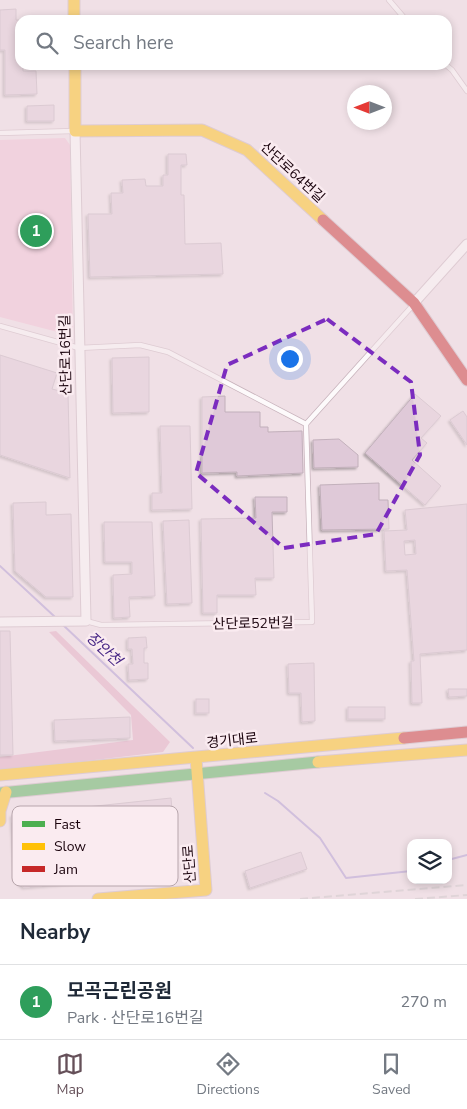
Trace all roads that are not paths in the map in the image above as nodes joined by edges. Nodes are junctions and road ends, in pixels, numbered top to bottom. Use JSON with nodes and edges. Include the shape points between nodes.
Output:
{"nodes":[{"id":1,"x":74,"y":0,"type":"edge"},
{"id":2,"x":390,"y":0,"type":"edge"},
{"id":3,"x":74,"y":15,"type":"edge"},
{"id":4,"x":402,"y":15,"type":"edge"},
{"id":5,"x":75,"y":70,"type":"edge"},
{"id":6,"x":452,"y":70,"type":"edge"},
{"id":7,"x":467,"y":91,"type":"edge"},
{"id":8,"x":75,"y":131,"type":"junction"},
{"id":9,"x":0,"y":133,"type":"edge"},
{"id":10,"x":467,"y":244,"type":"edge"},
{"id":11,"x":414,"y":303,"type":"junction"},
{"id":12,"x":0,"y":326,"type":"edge"},
{"id":13,"x":79,"y":348,"type":"junction"},
{"id":14,"x":467,"y":380,"type":"edge"},
{"id":15,"x":306,"y":424,"type":"junction"},
{"id":16,"x":0,"y":622,"type":"edge"},
{"id":17,"x":86,"y":622,"type":"junction"},
{"id":18,"x":467,"y":732,"type":"edge"},
{"id":19,"x":467,"y":750,"type":"edge"},
{"id":20,"x":196,"y":758,"type":"junction"},
{"id":21,"x":198,"y":774,"type":"junction"},
{"id":22,"x":0,"y":775,"type":"edge"},
{"id":23,"x":3,"y":792,"type":"edge"},
{"id":24,"x":0,"y":821,"type":"edge"},
{"id":25,"x":98,"y":899,"type":"edge"}],
"edges":[{"from":1,"to":3,"type":"main road"},
{"from":2,"to":4,"type":"lane"},
{"from":5,"to":8,"type":"main road","name":"산단로16번길"},
{"from":6,"to":7,"type":"lane"},
{"from":8,"to":9,"type":"lane","name":"산단로64번길"},
{"from":8,"to":11,"type":"main road","name":"산단로64번길","via":[[202,130],[247,150]]},
{"from":8,"to":13,"type":"street","name":"산단로16번길"},
{"from":10,"to":11,"type":"street"},
{"from":11,"to":14,"type":"main road","name":"산단로64번길"},
{"from":11,"to":15,"type":"lane"},
{"from":12,"to":13,"type":"lane"},
{"from":13,"to":15,"type":"lane","via":[[140,346],[168,352]]},
{"from":13,"to":17,"type":"street","name":"산단로16번길"},
{"from":15,"to":17,"type":"lane","name":"산단로52번길","via":[[312,622],[100,625]]},
{"from":16,"to":17,"type":"street"},
{"from":18,"to":20,"type":"main road","name":"경기대로"},
{"from":19,"to":21,"type":"main road"},
{"from":20,"to":21,"type":"main road","name":"산단로"},
{"from":20,"to":22,"type":"main road","name":"경기대로"},
{"from":21,"to":23,"type":"main road"},
{"from":21,"to":25,"type":"main road","name":"산단로","via":[[206,890]]},
{"from":23,"to":24,"type":"main road"}]}
